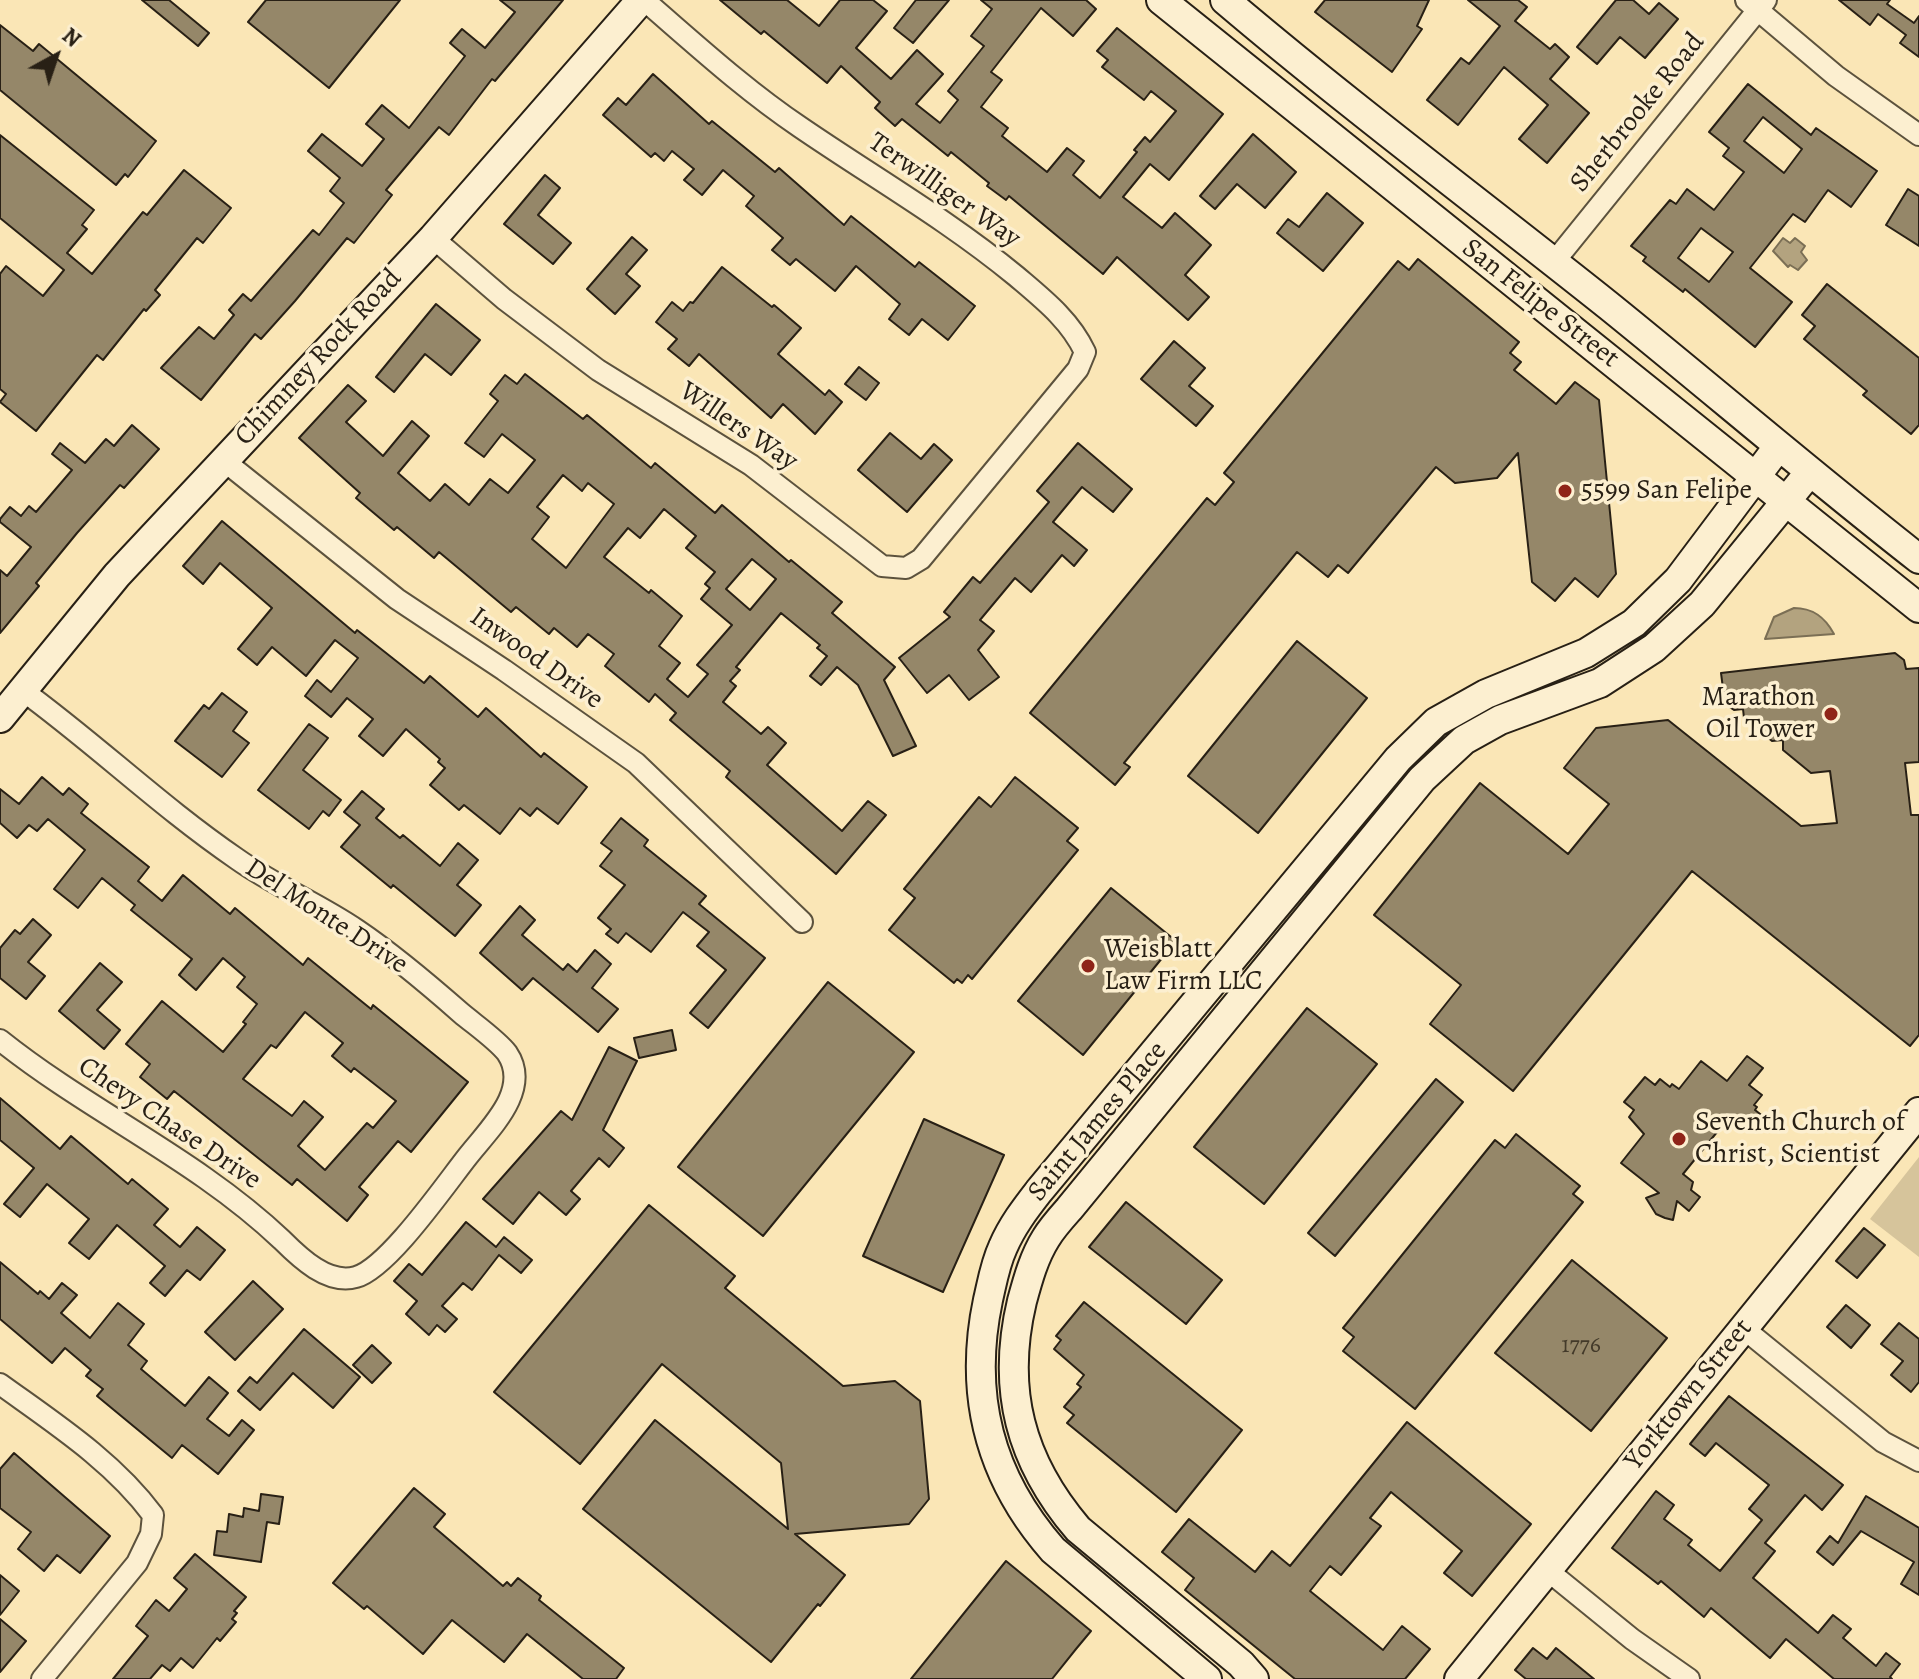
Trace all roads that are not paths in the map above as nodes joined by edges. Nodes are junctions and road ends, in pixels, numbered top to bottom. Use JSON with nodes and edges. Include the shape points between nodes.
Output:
{"nodes":[{"id":1,"x":642,"y":0,"type":"edge"},
{"id":2,"x":1161,"y":0,"type":"edge"},
{"id":3,"x":1222,"y":0,"type":"edge"},
{"id":4,"x":1756,"y":4,"type":"edge"},
{"id":5,"x":1196,"y":28,"type":"junction"},
{"id":6,"x":1919,"y":135,"type":"edge"},
{"id":7,"x":1440,"y":174,"type":"junction"},
{"id":8,"x":1415,"y":206,"type":"junction"},
{"id":9,"x":433,"y":238,"type":"junction"},
{"id":10,"x":1554,"y":262,"type":"junction"},
{"id":11,"x":1778,"y":447,"type":"junction"},
{"id":12,"x":223,"y":460,"type":"junction"},
{"id":13,"x":999,"y":467,"type":"joint"},
{"id":14,"x":1809,"y":473,"type":"junction"},
{"id":15,"x":1756,"y":476,"type":"junction"},
{"id":16,"x":1788,"y":502,"type":"junction"},
{"id":17,"x":1919,"y":559,"type":"edge"},
{"id":18,"x":1919,"y":608,"type":"edge"},
{"id":19,"x":22,"y":690,"type":"junction"},
{"id":20,"x":1486,"y":694,"type":"junction"},
{"id":21,"x":0,"y":718,"type":"edge"},
{"id":22,"x":1500,"y":720,"type":"junction"},
{"id":23,"x":802,"y":922,"type":"dead end"},
{"id":24,"x":1248,"y":941,"type":"junction"},
{"id":25,"x":1277,"y":954,"type":"junction"},
{"id":26,"x":0,"y":1040,"type":"edge"},
{"id":27,"x":1919,"y":1112,"type":"edge"},
{"id":28,"x":447,"y":1182,"type":"joint"},
{"id":29,"x":984,"y":1322,"type":"junction"},
{"id":30,"x":1017,"y":1324,"type":"junction"},
{"id":31,"x":1743,"y":1328,"type":"junction"},
{"id":32,"x":0,"y":1384,"type":"edge"},
{"id":33,"x":1919,"y":1461,"type":"edge"},
{"id":34,"x":1547,"y":1570,"type":"junction"},
{"id":35,"x":1136,"y":1578,"type":"junction"},
{"id":36,"x":1116,"y":1603,"type":"junction"},
{"id":37,"x":42,"y":1679,"type":"edge"},
{"id":38,"x":1207,"y":1679,"type":"edge"},
{"id":39,"x":1254,"y":1679,"type":"edge"},
{"id":40,"x":1459,"y":1679,"type":"edge"},
{"id":41,"x":1689,"y":1679,"type":"edge"}],
"edges":[{"from":1,"to":9,"type":"street","name":"Chimney Rock Road"},
{"from":1,"to":13,"type":"street","name":"Terwilliger Way","via":[[799,127],[982,248],[1075,332],[1085,352],[1078,369]]},
{"from":2,"to":5,"type":"street","name":"San Felipe Street"},
{"from":3,"to":5,"type":"street"},
{"from":3,"to":7,"type":"street","name":"San Felipe Street"},
{"from":4,"to":6,"type":"street","via":[[1836,76]]},
{"from":4,"to":10,"type":"street","name":"Sherbrooke Road"},
{"from":5,"to":8,"type":"street","name":"San Felipe Street"},
{"from":7,"to":8,"type":"street"},
{"from":7,"to":10,"type":"street","name":"San Felipe Street"},
{"from":8,"to":15,"type":"street","name":"San Felipe Street"},
{"from":9,"to":12,"type":"street","name":"Chimney Rock Road"},
{"from":9,"to":13,"type":"street","name":"Willers Way","via":[[598,370],[751,465],[882,566],[906,568],[921,559]]},
{"from":10,"to":11,"type":"street","name":"San Felipe Street"},
{"from":11,"to":14,"type":"street","name":"San Felipe Street"},
{"from":11,"to":15,"type":"street","name":"Saint James Place"},
{"from":12,"to":19,"type":"street","name":"Chimney Rock Road","via":[[117,575]]},
{"from":12,"to":23,"type":"street","name":"Inwood Drive","via":[[397,599],[636,763]]},
{"from":14,"to":16,"type":"street","name":"Saint James Place"},
{"from":14,"to":17,"type":"street","name":"San Felipe Street"},
{"from":15,"to":16,"type":"street","name":"San Felipe Street"},
{"from":15,"to":20,"type":"street","name":"Saint James Place","via":[[1678,580],[1634,623],[1586,653]]},
{"from":16,"to":18,"type":"street","name":"San Felipe Street"},
{"from":16,"to":22,"type":"street","name":"Saint James Place","via":[[1702,604],[1654,648],[1600,683]]},
{"from":19,"to":21,"type":"street","name":"Chimney Rock Road"},
{"from":19,"to":28,"type":"street","name":"Del Monte Drive","via":[[240,862],[356,930],[417,975],[507,1053],[515,1075],[511,1100]]},
{"from":20,"to":22,"type":"street"},
{"from":20,"to":24,"type":"street","name":"Saint James Place","via":[[1436,722],[1398,759]]},
{"from":22,"to":25,"type":"street","name":"Saint James Place","via":[[1464,740],[1422,779]]},
{"from":24,"to":25,"type":"street"},
{"from":24,"to":29,"type":"street","name":"Saint James Place","via":[[1017,1219],[1002,1248]]},
{"from":25,"to":30,"type":"street","name":"Saint James Place","via":[[1045,1239],[1029,1272]]},
{"from":26,"to":28,"type":"street","name":"Chevy Chase Drive","via":[[40,1072],[215,1184],[326,1275],[354,1278],[376,1268]]},
{"from":27,"to":31,"type":"street","name":"Yorktown Street"},
{"from":29,"to":30,"type":"street"},
{"from":29,"to":36,"type":"street","name":"Saint James Place","via":[[979,1348],[983,1409],[995,1458],[1032,1526]]},
{"from":30,"to":35,"type":"street","name":"Saint James Place","via":[[1012,1368],[1016,1408],[1038,1473],[1078,1529]]},
{"from":31,"to":33,"type":"street","via":[[1883,1442]]},
{"from":31,"to":34,"type":"street","name":"Yorktown Street"},
{"from":32,"to":37,"type":"street","via":[[131,1486],[153,1515],[151,1534],[137,1563]]},
{"from":34,"to":40,"type":"street","name":"Yorktown Street"},
{"from":34,"to":41,"type":"street"},
{"from":35,"to":36,"type":"street"},
{"from":35,"to":39,"type":"street"},
{"from":36,"to":38,"type":"street"}]}
